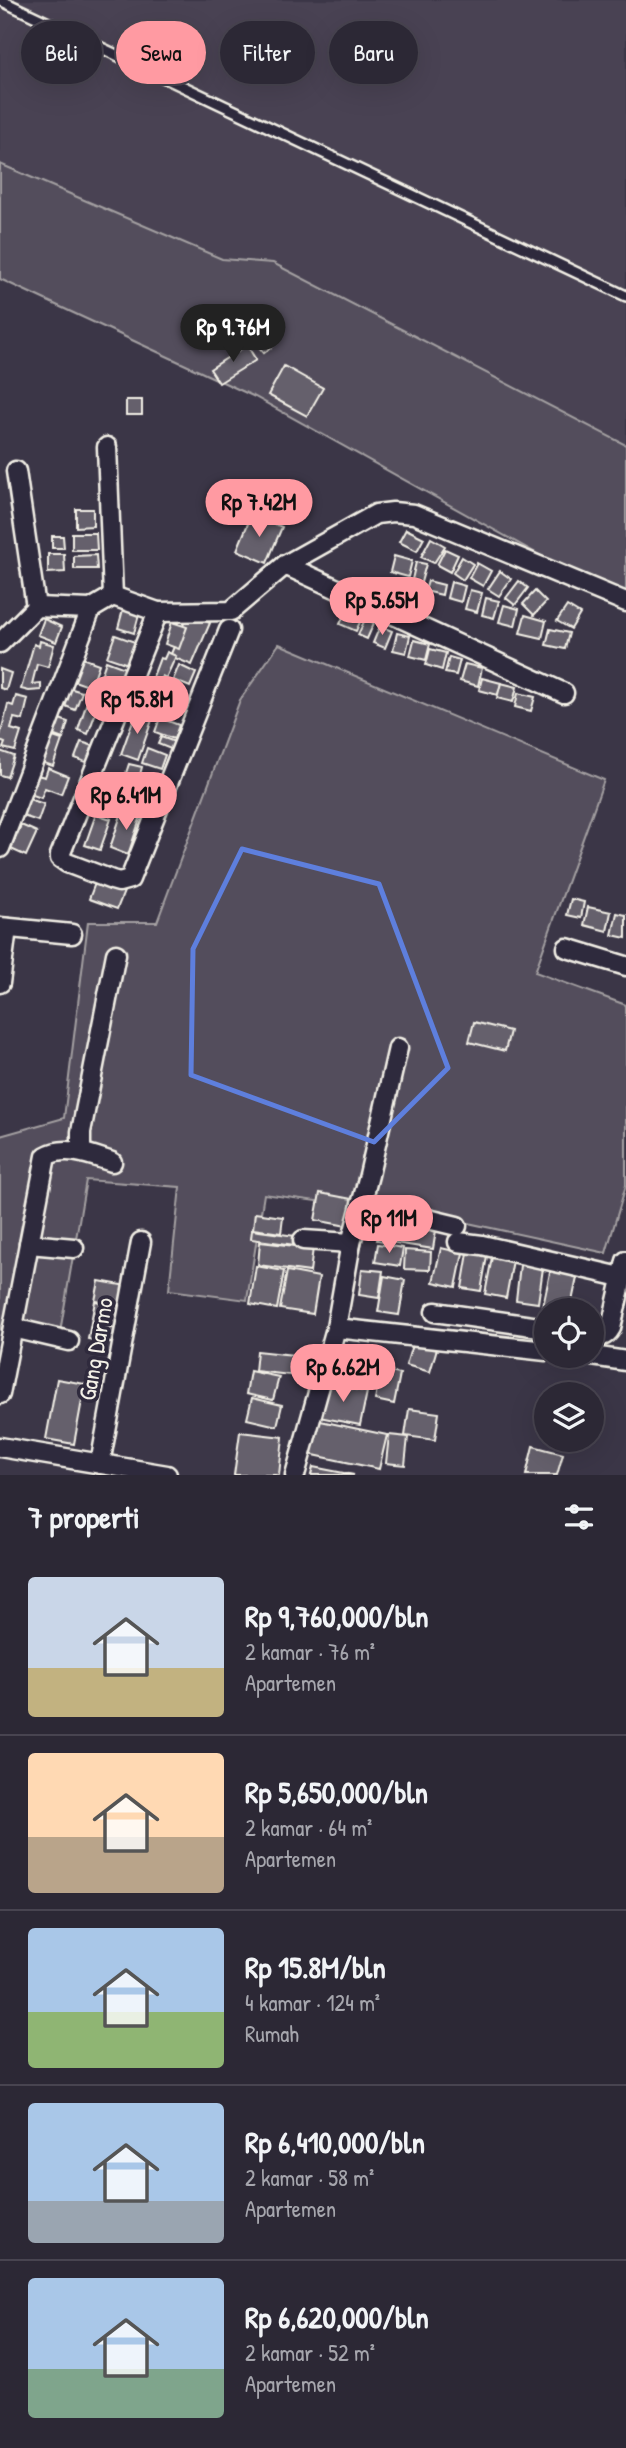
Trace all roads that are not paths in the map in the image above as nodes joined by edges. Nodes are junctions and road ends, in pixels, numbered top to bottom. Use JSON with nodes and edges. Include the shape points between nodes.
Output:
{"nodes":[{"id":1,"x":0,"y":0,"type":"edge"},
{"id":2,"x":626,"y":296,"type":"edge"},
{"id":3,"x":107,"y":447,"type":"dead end"},
{"id":4,"x":16,"y":471,"type":"dead end"},
{"id":5,"x":285,"y":565,"type":"junction"},
{"id":6,"x":113,"y":596,"type":"junction"},
{"id":7,"x":626,"y":602,"type":"edge"},
{"id":8,"x":36,"y":607,"type":"junction"},
{"id":9,"x":91,"y":609,"type":"junction"},
{"id":10,"x":158,"y":612,"type":"junction"},
{"id":11,"x":229,"y":630,"type":"dead end"},
{"id":12,"x":0,"y":643,"type":"edge"},
{"id":13,"x":564,"y":692,"type":"dead end"},
{"id":14,"x":0,"y":848,"type":"edge"},
{"id":15,"x":3,"y":927,"type":"edge"},
{"id":16,"x":72,"y":934,"type":"dead end"},
{"id":17,"x":568,"y":948,"type":"dead end"},
{"id":18,"x":116,"y":954,"type":"dead end"},
{"id":19,"x":626,"y":966,"type":"edge"},
{"id":20,"x":0,"y":983,"type":"edge"},
{"id":21,"x":398,"y":1048,"type":"dead end"},
{"id":22,"x":81,"y":1152,"type":"junction"},
{"id":23,"x":112,"y":1163,"type":"dead end"},
{"id":24,"x":361,"y":1203,"type":"junction"},
{"id":25,"x":303,"y":1240,"type":"dead end"},
{"id":26,"x":141,"y":1242,"type":"dead end"},
{"id":27,"x":351,"y":1243,"type":"junction"},
{"id":28,"x":29,"y":1244,"type":"junction"},
{"id":29,"x":75,"y":1248,"type":"dead end"},
{"id":30,"x":624,"y":1269,"type":"edge"},
{"id":31,"x":435,"y":1312,"type":"dead end"},
{"id":32,"x":534,"y":1326,"type":"edge"},
{"id":33,"x":13,"y":1328,"type":"junction"},
{"id":34,"x":336,"y":1328,"type":"junction"},
{"id":35,"x":604,"y":1336,"type":"edge"},
{"id":36,"x":69,"y":1341,"type":"dead end"},
{"id":37,"x":534,"y":1350,"type":"edge"},
{"id":38,"x":604,"y":1358,"type":"edge"},
{"id":39,"x":626,"y":1361,"type":"edge"},
{"id":40,"x":0,"y":1394,"type":"edge"},
{"id":41,"x":0,"y":1447,"type":"edge"},
{"id":42,"x":100,"y":1464,"type":"junction"},
{"id":43,"x":167,"y":1475,"type":"edge"},
{"id":44,"x":295,"y":1475,"type":"edge"}],
"edges":[{"from":1,"to":2,"type":"lane"},
{"from":3,"to":6,"type":"street"},
{"from":4,"to":8,"type":"street"},
{"from":5,"to":7,"type":"street","via":[[376,514],[414,514]]},
{"from":5,"to":10,"type":"street","via":[[231,611]]},
{"from":5,"to":13,"type":"street"},
{"from":6,"to":9,"type":"street"},
{"from":6,"to":10,"type":"street"},
{"from":8,"to":9,"type":"street"},
{"from":8,"to":12,"type":"street"},
{"from":9,"to":14,"type":"street"},
{"from":10,"to":11,"type":"street","via":[[60,855],[67,863],[113,880],[130,879]]},
{"from":15,"to":16,"type":"street"},
{"from":15,"to":20,"type":"street"},
{"from":17,"to":19,"type":"street"},
{"from":18,"to":22,"type":"street"},
{"from":21,"to":24,"type":"street"},
{"from":22,"to":23,"type":"street"},
{"from":22,"to":28,"type":"street","via":[[46,1156]]},
{"from":24,"to":27,"type":"street"},
{"from":24,"to":30,"type":"street","via":[[482,1245]]},
{"from":25,"to":27,"type":"street"},
{"from":26,"to":42,"type":"street","name":"Gang Darmo"},
{"from":27,"to":34,"type":"street"},
{"from":28,"to":29,"type":"street"},
{"from":28,"to":33,"type":"street"},
{"from":30,"to":35,"type":"street","via":[[611,1328]]},
{"from":31,"to":32,"type":"street"},
{"from":33,"to":36,"type":"street"},
{"from":33,"to":40,"type":"street"},
{"from":34,"to":37,"type":"street"},
{"from":34,"to":44,"type":"street"},
{"from":38,"to":39,"type":"street"},
{"from":41,"to":42,"type":"street"},
{"from":42,"to":43,"type":"street"}]}
